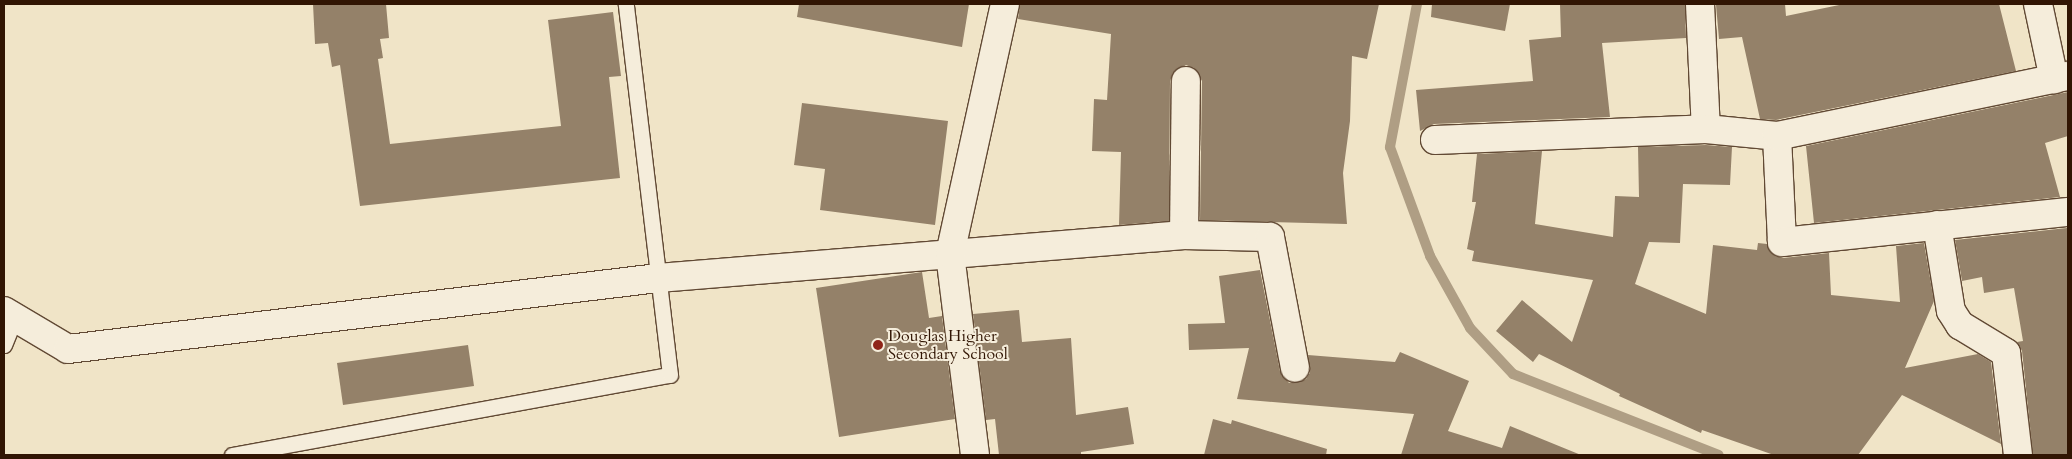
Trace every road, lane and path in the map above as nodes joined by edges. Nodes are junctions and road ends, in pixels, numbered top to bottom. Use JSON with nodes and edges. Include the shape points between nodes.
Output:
{"nodes":[{"id":1,"x":626,"y":4,"type":"edge"},
{"id":2,"x":1005,"y":4,"type":"edge"},
{"id":3,"x":1700,"y":4,"type":"edge"},
{"id":4,"x":2038,"y":4,"type":"edge"},
{"id":5,"x":2061,"y":78,"type":"edge"},
{"id":6,"x":1186,"y":81,"type":"dead end"},
{"id":7,"x":1706,"y":128,"type":"junction"},
{"id":8,"x":1777,"y":136,"type":"junction"},
{"id":9,"x":1435,"y":140,"type":"dead end"},
{"id":10,"x":2068,"y":212,"type":"edge"},
{"id":11,"x":1937,"y":226,"type":"junction"},
{"id":12,"x":1184,"y":235,"type":"junction"},
{"id":13,"x":950,"y":254,"type":"junction"},
{"id":14,"x":658,"y":278,"type":"junction"},
{"id":15,"x":10,"y":314,"type":"edge"},
{"id":16,"x":4,"y":344,"type":"edge"},
{"id":17,"x":1295,"y":368,"type":"dead end"},
{"id":18,"x":232,"y":455,"type":"edge"},
{"id":19,"x":975,"y":455,"type":"edge"},
{"id":20,"x":2018,"y":455,"type":"edge"}],
"edges":[{"from":1,"to":14,"type":"lane"},
{"from":2,"to":13,"type":"street"},
{"from":3,"to":7,"type":"street"},
{"from":4,"to":5,"type":"street"},
{"from":5,"to":8,"type":"street"},
{"from":6,"to":12,"type":"street"},
{"from":7,"to":8,"type":"street"},
{"from":7,"to":9,"type":"street"},
{"from":8,"to":11,"type":"street","via":[[1782,242]]},
{"from":10,"to":11,"type":"street"},
{"from":11,"to":20,"type":"street","via":[[1951,310],[1960,325],[2006,353]]},
{"from":12,"to":13,"type":"street"},
{"from":12,"to":17,"type":"street","via":[[1270,237]]},
{"from":13,"to":14,"type":"street"},
{"from":13,"to":19,"type":"street"},
{"from":14,"to":15,"type":"street","via":[[68,349]]},
{"from":14,"to":18,"type":"lane","via":[[670,375]]},
{"from":15,"to":16,"type":"lane"}]}
